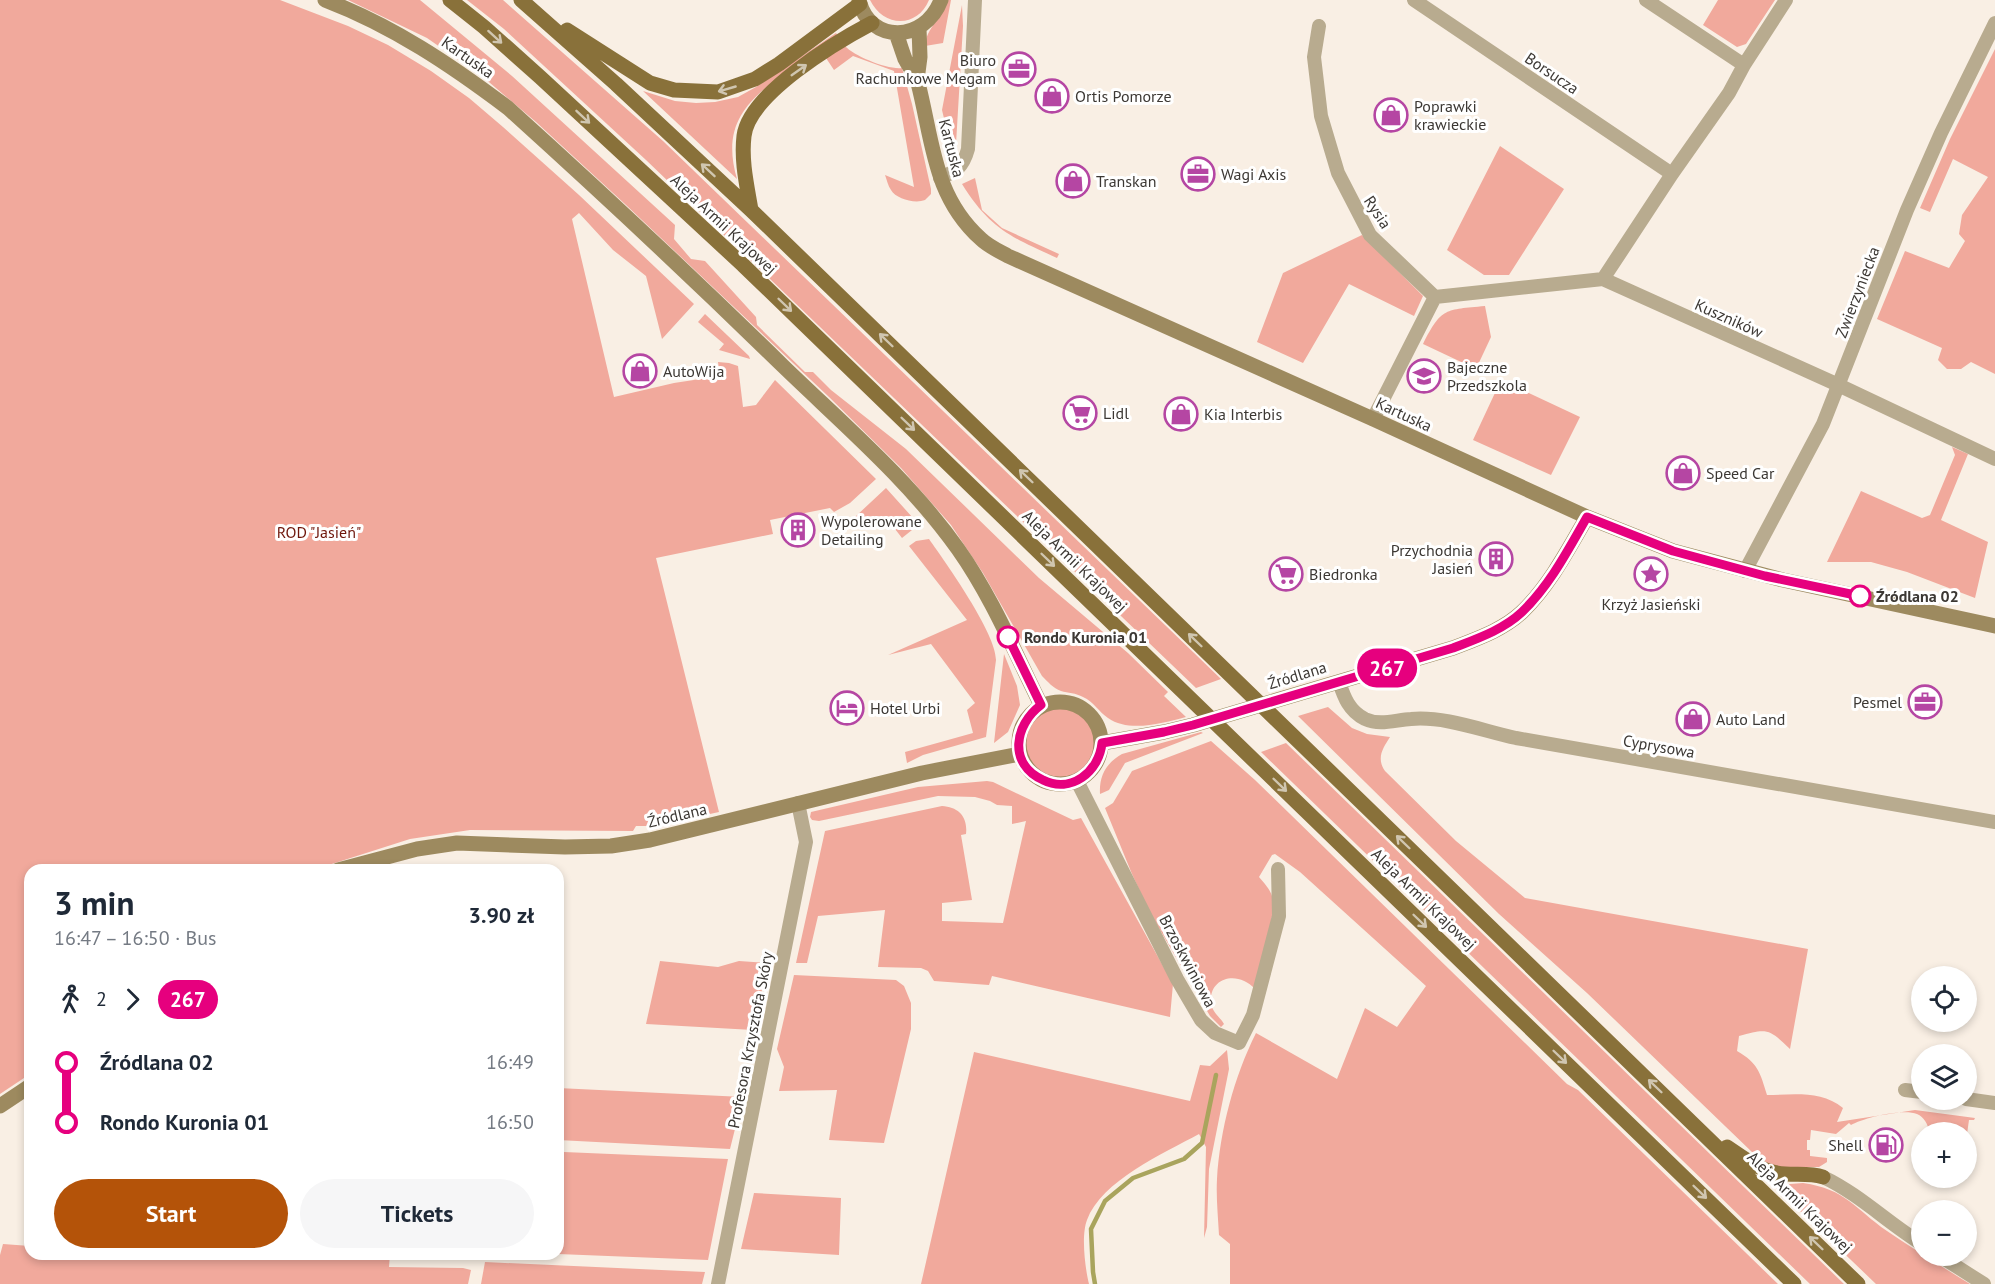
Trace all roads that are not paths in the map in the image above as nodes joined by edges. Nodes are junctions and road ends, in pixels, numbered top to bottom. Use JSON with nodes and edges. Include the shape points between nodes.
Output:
{"nodes":[{"id":1,"x":326,"y":0,"type":"edge"},
{"id":2,"x":450,"y":0,"type":"edge"},
{"id":3,"x":521,"y":0,"type":"edge"},
{"id":4,"x":941,"y":0,"type":"edge"},
{"id":5,"x":975,"y":0,"type":"edge"},
{"id":6,"x":1414,"y":0,"type":"edge"},
{"id":7,"x":1646,"y":0,"type":"edge"},
{"id":8,"x":1786,"y":0,"type":"edge"},
{"id":9,"x":860,"y":2,"type":"edge"},
{"id":10,"x":537,"y":13,"type":"junction"},
{"id":11,"x":872,"y":23,"type":"junction"},
{"id":12,"x":1995,"y":23,"type":"edge"},
{"id":13,"x":1319,"y":26,"type":"dead end"},
{"id":14,"x":919,"y":28,"type":"junction"},
{"id":15,"x":896,"y":33,"type":"junction"},
{"id":16,"x":1744,"y":65,"type":"junction"},
{"id":17,"x":917,"y":80,"type":"junction"},
{"id":18,"x":1672,"y":174,"type":"junction"},
{"id":19,"x":940,"y":178,"type":"junction"},
{"id":20,"x":751,"y":210,"type":"junction"},
{"id":21,"x":1604,"y":279,"type":"junction"},
{"id":22,"x":1435,"y":297,"type":"junction"},
{"id":23,"x":1839,"y":386,"type":"junction"},
{"id":24,"x":1373,"y":419,"type":"junction"},
{"id":25,"x":1995,"y":459,"type":"edge"},
{"id":26,"x":1587,"y":517,"type":"junction"},
{"id":27,"x":1745,"y":571,"type":"junction"},
{"id":28,"x":1995,"y":626,"type":"edge"},
{"id":29,"x":1339,"y":682,"type":"junction"},
{"id":30,"x":1041,"y":705,"type":"junction"},
{"id":31,"x":1102,"y":743,"type":"junction"},
{"id":32,"x":1020,"y":754,"type":"junction"},
{"id":33,"x":1077,"y":781,"type":"junction"},
{"id":34,"x":798,"y":804,"type":"junction"},
{"id":35,"x":1995,"y":822,"type":"edge"},
{"id":36,"x":361,"y":864,"type":"edge"},
{"id":37,"x":1278,"y":869,"type":"dead end"},
{"id":38,"x":24,"y":1090,"type":"edge"},
{"id":39,"x":1905,"y":1090,"type":"dead end"},
{"id":40,"x":1911,"y":1091,"type":"edge"},
{"id":41,"x":1977,"y":1101,"type":"edge"},
{"id":42,"x":1995,"y":1104,"type":"edge"},
{"id":43,"x":0,"y":1106,"type":"edge"},
{"id":44,"x":1697,"y":1127,"type":"junction"},
{"id":45,"x":1823,"y":1177,"type":"joint"},
{"id":46,"x":1911,"y":1237,"type":"edge"},
{"id":47,"x":1956,"y":1266,"type":"edge"},
{"id":48,"x":718,"y":1284,"type":"edge"},
{"id":49,"x":1794,"y":1284,"type":"edge"},
{"id":50,"x":1858,"y":1284,"type":"edge"},
{"id":51,"x":1984,"y":1284,"type":"edge"}],
"edges":[{"from":1,"to":30,"type":"street","name":"Kartuska","via":[[409,40],[508,108],[893,471],[934,518],[981,585]]},
{"from":2,"to":49,"type":"main road","name":"Aleja Armii Krajowej","one_way":true,"via":[[540,77],[742,265]]},
{"from":3,"to":10,"type":"main road","name":"Aleja Armii Krajowej"},
{"from":4,"to":14,"type":"street","via":[[929,21]]},
{"from":5,"to":19,"type":"street","via":[[968,149],[964,163]]},
{"from":6,"to":18,"type":"street","name":"Borsucza"},
{"from":7,"to":16,"type":"street"},
{"from":8,"to":16,"type":"street"},
{"from":9,"to":10,"type":"main road","one_way":true,"via":[[779,64],[755,79],[718,92],[674,90],[650,83]]},
{"from":9,"to":11,"type":"street"},
{"from":20,"to":10,"type":"main road","name":"Aleja Armii Krajowej","one_way":true},
{"from":11,"to":15,"type":"street"},
{"from":20,"to":11,"type":"main road","one_way":true,"via":[[743,164],[744,134],[757,105],[796,71]]},
{"from":12,"to":23,"type":"street","name":"Zwierzyniecka","via":[[1907,210]]},
{"from":13,"to":22,"type":"street","name":"Rysia","via":[[1314,57],[1321,116],[1338,174],[1370,235]]},
{"from":14,"to":15,"type":"street"},
{"from":14,"to":17,"type":"street","name":"Kartuska"},
{"from":15,"to":17,"type":"street","name":"Kartuska"},
{"from":16,"to":18,"type":"street"},
{"from":17,"to":19,"type":"street","name":"Kartuska"},
{"from":18,"to":21,"type":"street"},
{"from":19,"to":24,"type":"street","name":"Kartuska","via":[[965,223],[982,240],[1008,256]]},
{"from":44,"to":20,"type":"main road","name":"Aleja Armii Krajowej","one_way":true},
{"from":21,"to":22,"type":"street"},
{"from":21,"to":23,"type":"street","name":"Kuszników"},
{"from":22,"to":24,"type":"street"},
{"from":23,"to":25,"type":"street","name":"Kuszników"},
{"from":23,"to":27,"type":"street","name":"Zwierzyniecka"},
{"from":24,"to":26,"type":"street","name":"Kartuska"},
{"from":26,"to":27,"type":"street","name":"Kartuska","via":[[1673,551]]},
{"from":26,"to":29,"type":"street","name":"Źródlana","via":[[1563,559],[1536,594],[1521,612],[1492,632],[1453,648]]},
{"from":27,"to":28,"type":"street","name":"Kartuska"},
{"from":29,"to":31,"type":"street","name":"Źródlana","via":[[1193,725]]},
{"from":29,"to":35,"type":"street","name":"Cyprysowa","via":[[1353,711],[1372,721],[1439,720],[1534,741]]},
{"from":30,"to":31,"type":"street","via":[[1062,701],[1082,707],[1097,722]]},
{"from":30,"to":32,"type":"street","via":[[1020,731]]},
{"from":31,"to":33,"type":"street","via":[[1095,766]]},
{"from":32,"to":33,"type":"street","via":[[1025,765],[1042,780],[1053,784]]},
{"from":32,"to":34,"type":"street","name":"Źródlana"},
{"from":33,"to":37,"type":"street","name":"Brzoskwiniowa","via":[[1201,1020],[1215,1033],[1239,1043],[1252,1015],[1279,916]]},
{"from":34,"to":36,"type":"street","name":"Źródlana","via":[[611,846],[457,843]]},
{"from":34,"to":48,"type":"street","name":"Profesora Krzysztofa Skóry","via":[[806,842]]},
{"from":38,"to":43,"type":"street"},
{"from":39,"to":40,"type":"street"},
{"from":41,"to":42,"type":"street"},
{"from":44,"to":45,"type":"main road","via":[[1765,1170]]},
{"from":50,"to":44,"type":"main road","name":"Aleja Armii Krajowej","one_way":true},
{"from":45,"to":46,"type":"street","via":[[1849,1191]]},
{"from":47,"to":51,"type":"street"}]}
